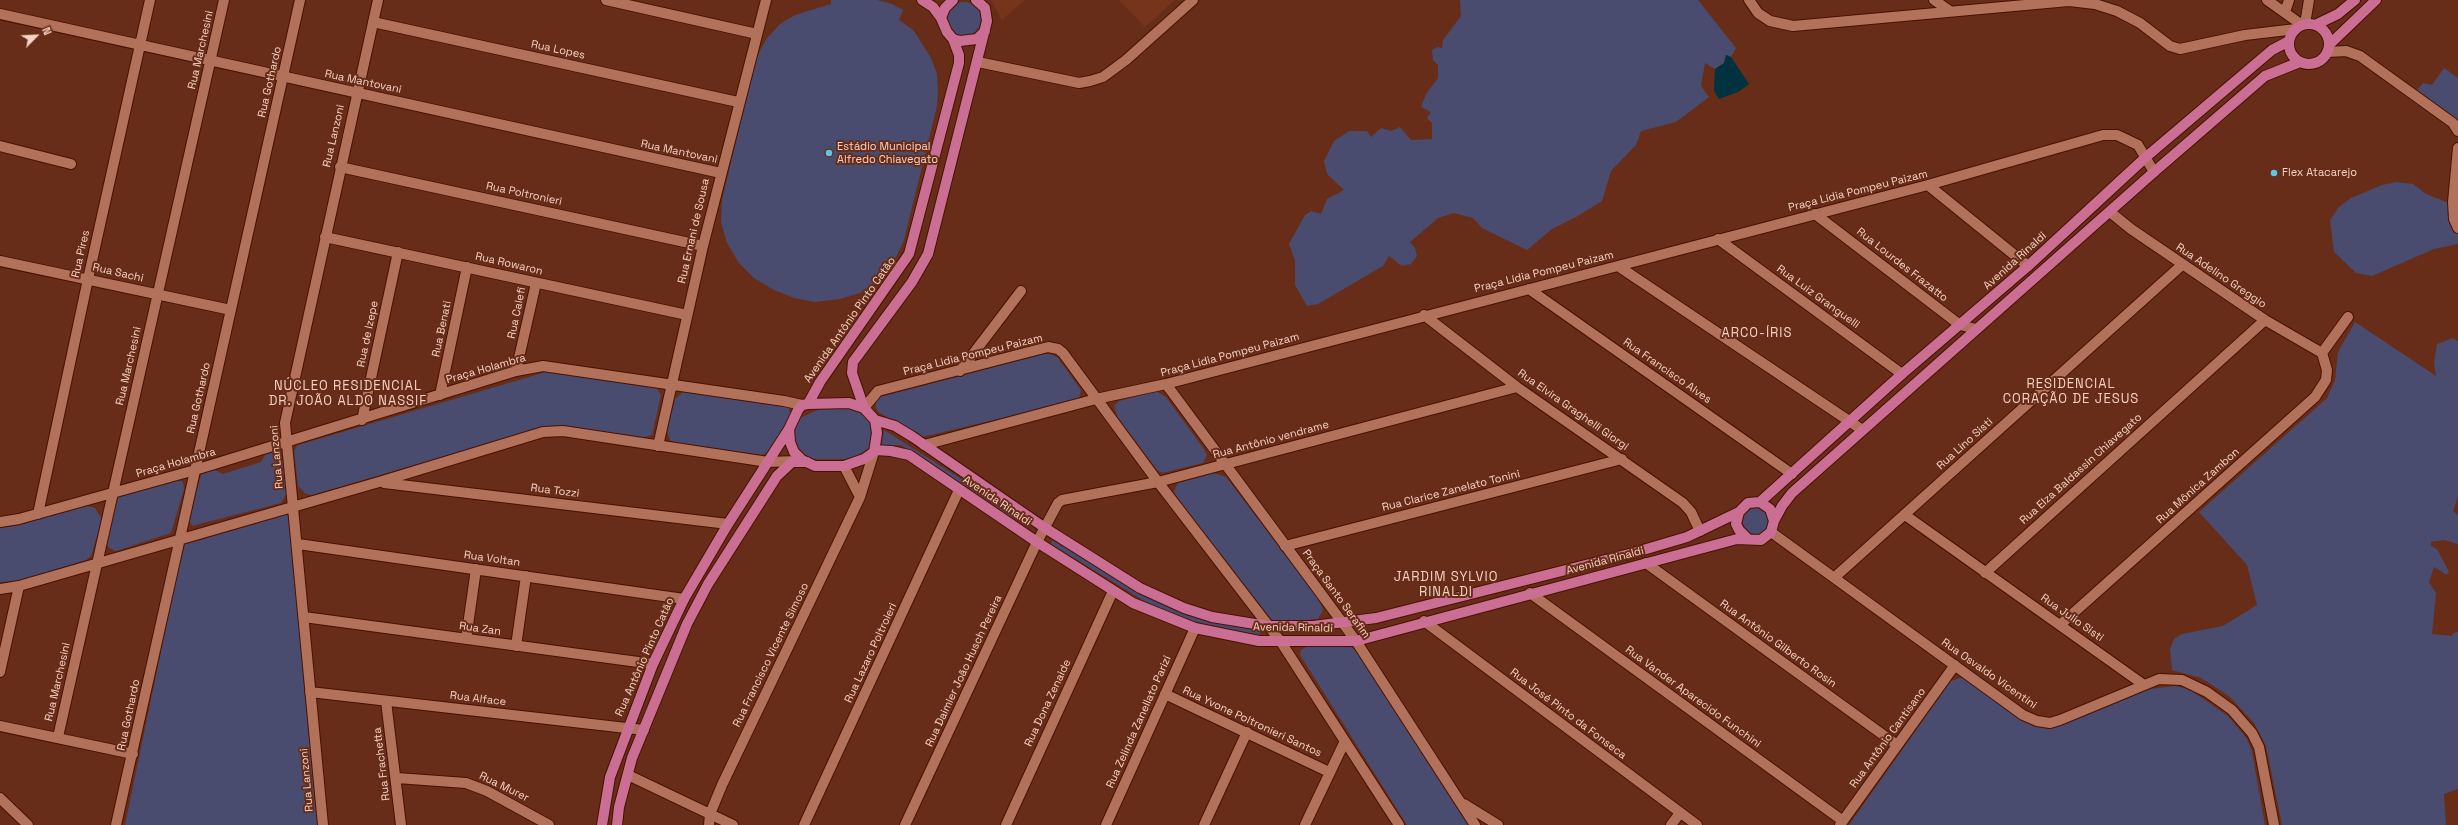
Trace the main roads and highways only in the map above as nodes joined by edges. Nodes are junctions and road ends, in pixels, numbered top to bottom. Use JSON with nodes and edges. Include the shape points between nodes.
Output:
{"nodes":[{"id":1,"x":922,"y":0,"type":"edge"},
{"id":2,"x":953,"y":0,"type":"edge"},
{"id":3,"x":976,"y":0,"type":"edge"},
{"id":4,"x":2355,"y":0,"type":"edge"},
{"id":5,"x":2376,"y":0,"type":"edge"},
{"id":6,"x":941,"y":18,"type":"junction"},
{"id":7,"x":2304,"y":26,"type":"junction"},
{"id":8,"x":985,"y":31,"type":"junction"},
{"id":9,"x":953,"y":39,"type":"junction"},
{"id":10,"x":2289,"y":40,"type":"junction"},
{"id":11,"x":2328,"y":49,"type":"junction"},
{"id":12,"x":2300,"y":62,"type":"junction"},
{"id":13,"x":805,"y":405,"type":"junction"},
{"id":14,"x":864,"y":408,"type":"junction"},
{"id":15,"x":875,"y":420,"type":"junction"},
{"id":16,"x":788,"y":429,"type":"junction"},
{"id":17,"x":875,"y":451,"type":"junction"},
{"id":18,"x":808,"y":462,"type":"junction"},
{"id":19,"x":1760,"y":502,"type":"junction"},
{"id":20,"x":1739,"y":512,"type":"junction"},
{"id":21,"x":1774,"y":521,"type":"junction"},
{"id":22,"x":1748,"y":539,"type":"junction"},
{"id":23,"x":602,"y":825,"type":"edge"},
{"id":24,"x":617,"y":825,"type":"edge"}],
"edges":[{"from":1,"to":6,"type":"main road","name":"Avenida Antônio Pinto Catão","via":[[934,6]]},
{"from":2,"to":6,"type":"main road","via":[[945,8]]},
{"from":3,"to":8,"type":"main road","via":[[985,8]]},
{"from":4,"to":7,"type":"main road","via":[[2338,14]]},
{"from":5,"to":11,"type":"main road"},
{"from":6,"to":9,"type":"main road","name":"Avenida Antônio Pinto Catão"},
{"from":7,"to":10,"type":"main road"},
{"from":7,"to":11,"type":"main road","via":[[2325,33]]},
{"from":8,"to":9,"type":"main road","via":[[973,40]]},
{"from":8,"to":14,"type":"main road","via":[[925,261],[853,362],[852,373]]},
{"from":9,"to":13,"type":"main road","name":"Avenida Antônio Pinto Catão","via":[[959,63],[910,254]]},
{"from":10,"to":12,"type":"main road","via":[[2291,53]]},
{"from":10,"to":19,"type":"main road","name":"Avenida Rinaldi","via":[[2272,50],[2146,157],[2028,266],[1902,374]]},
{"from":11,"to":12,"type":"main road","via":[[2319,62]]},
{"from":12,"to":21,"type":"main road","via":[[2265,76],[2154,172],[1861,429],[1792,493]]},
{"from":13,"to":14,"type":"main road","via":[[849,403]]},
{"from":13,"to":16,"type":"main road"},
{"from":14,"to":15,"type":"main road"},
{"from":15,"to":17,"type":"main road"},
{"from":15,"to":20,"type":"main road","name":"Avenida Rinaldi","via":[[895,426],[1045,528],[1159,598],[1212,617],[1267,626],[1343,624],[1376,618],[1625,555],[1700,531]]},
{"from":16,"to":18,"type":"main road","via":[[794,452]]},
{"from":16,"to":23,"type":"main road","name":"Rua Antônio Pinto Catão","via":[[684,599],[653,664],[610,778]]},
{"from":17,"to":18,"type":"main road","via":[[864,459],[844,466],[815,466]]},
{"from":17,"to":22,"type":"main road","name":"Avenida Rinaldi","via":[[891,450],[908,455],[1113,591],[1154,613],[1195,628],[1238,638],[1281,642],[1356,641],[1646,562],[1737,539]]},
{"from":18,"to":24,"type":"main road","via":[[796,461],[788,465],[769,487],[702,595],[687,624],[644,730],[628,775]]},
{"from":19,"to":20,"type":"main road","via":[[1748,503]]},
{"from":19,"to":21,"type":"main road","via":[[1770,509]]},
{"from":20,"to":22,"type":"main road","via":[[1736,524],[1738,530]]},
{"from":21,"to":22,"type":"main road","via":[[1771,532],[1761,540]]}]}
